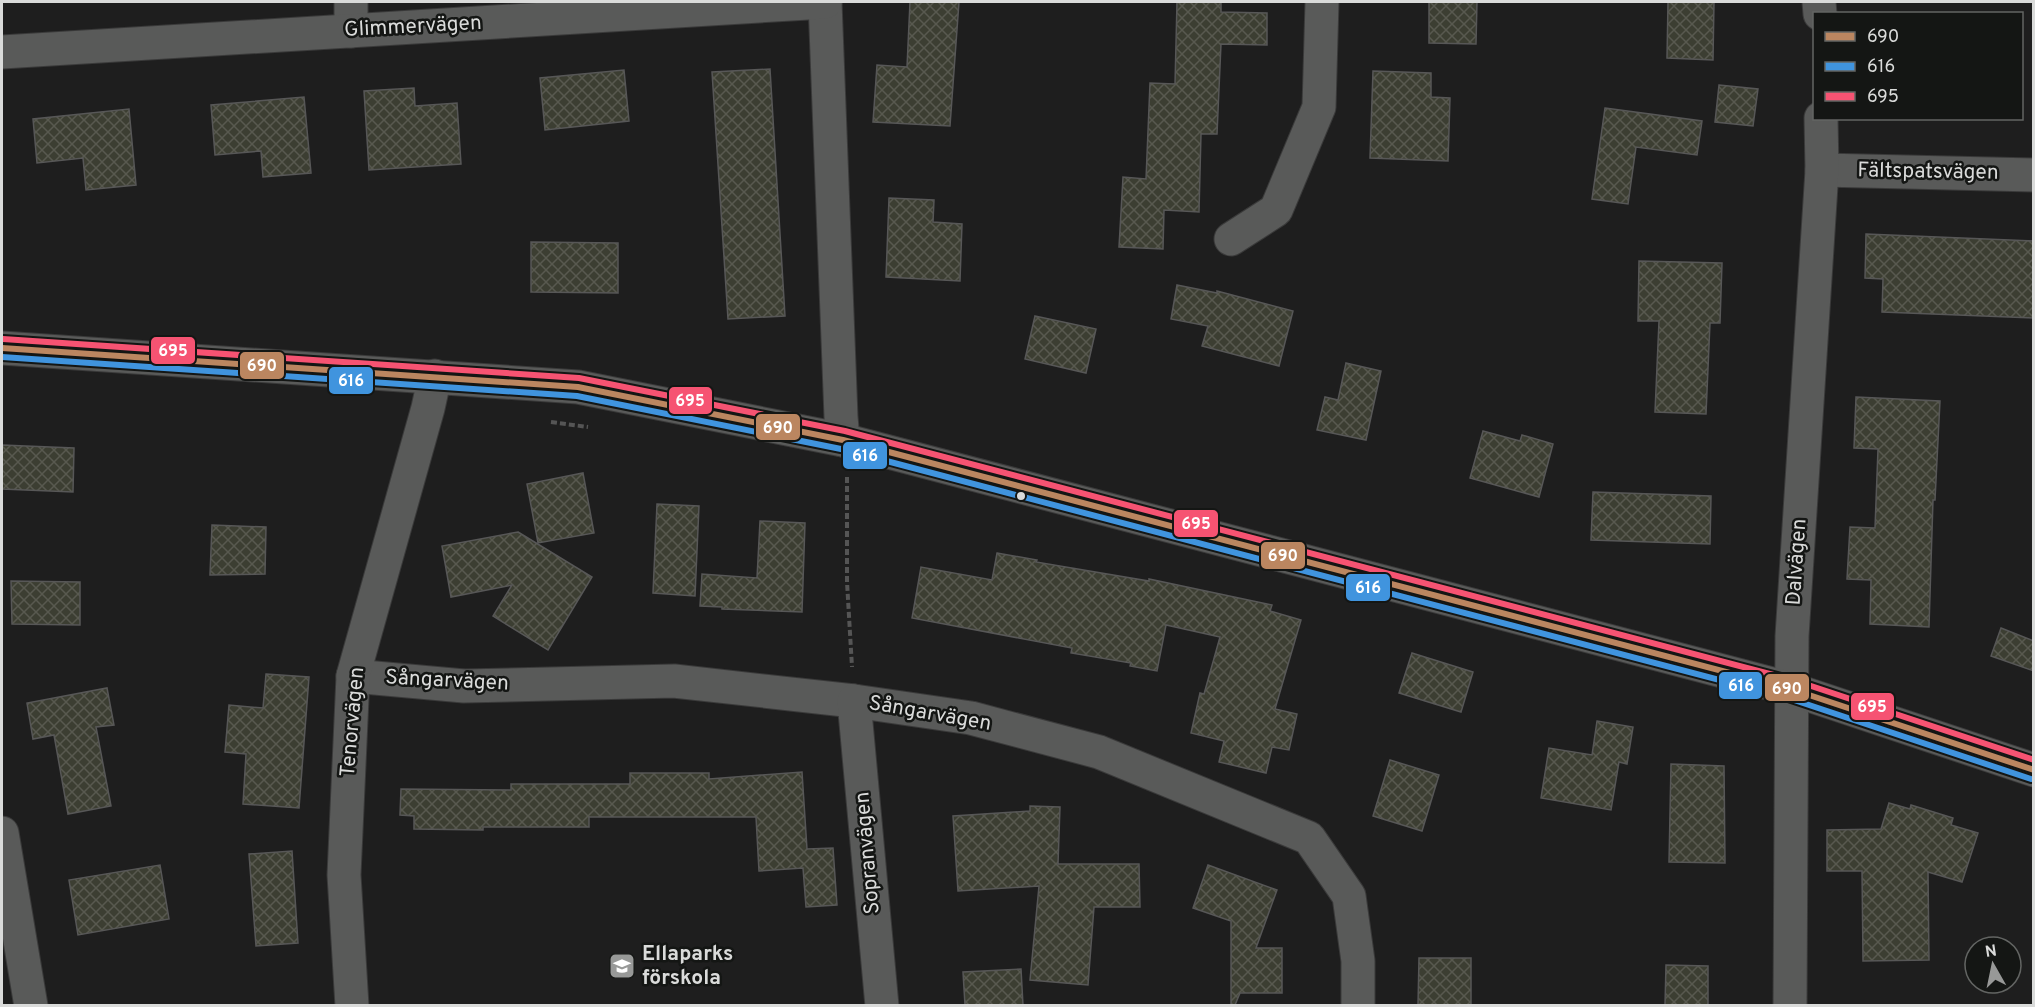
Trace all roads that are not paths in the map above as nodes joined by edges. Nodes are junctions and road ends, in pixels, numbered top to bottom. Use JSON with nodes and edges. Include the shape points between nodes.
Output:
{"nodes":[{"id":1,"x":825,"y":2,"type":"edge"},
{"id":2,"x":1322,"y":2,"type":"edge"},
{"id":3,"x":351,"y":16,"type":"edge"},
{"id":4,"x":2,"y":52,"type":"edge"},
{"id":5,"x":1821,"y":120,"type":"edge"},
{"id":6,"x":1822,"y":170,"type":"junction"},
{"id":7,"x":2034,"y":175,"type":"edge"},
{"id":8,"x":1231,"y":239,"type":"dead end"},
{"id":9,"x":2,"y":348,"type":"edge"},
{"id":10,"x":435,"y":376,"type":"junction"},
{"id":11,"x":845,"y":453,"type":"junction"},
{"id":12,"x":353,"y":676,"type":"junction"},
{"id":13,"x":1791,"y":689,"type":"junction"},
{"id":14,"x":854,"y":700,"type":"junction"},
{"id":15,"x":2034,"y":770,"type":"edge"},
{"id":16,"x":2,"y":833,"type":"edge"},
{"id":17,"x":31,"y":1005,"type":"edge"},
{"id":18,"x":352,"y":1005,"type":"edge"},
{"id":19,"x":882,"y":1005,"type":"edge"},
{"id":20,"x":1358,"y":1005,"type":"edge"},
{"id":21,"x":1790,"y":1005,"type":"edge"}],
"edges":[{"from":1,"to":3,"type":"street","name":"Glimmervägen"},
{"from":1,"to":11,"type":"street"},
{"from":2,"to":8,"type":"street","via":[[1319,107],[1275,210]]},
{"from":3,"to":4,"type":"street","name":"Glimmervägen"},
{"from":5,"to":6,"type":"street","name":"Dalvägen"},
{"from":6,"to":7,"type":"street","name":"Fältspatsvägen"},
{"from":6,"to":13,"type":"street","name":"Dalvägen"},
{"from":9,"to":10,"type":"street"},
{"from":10,"to":11,"type":"street","via":[[578,387]]},
{"from":10,"to":12,"type":"street","name":"Tenorvägen"},
{"from":11,"to":13,"type":"street"},
{"from":12,"to":14,"type":"street","name":"Sångarvägen","via":[[464,686],[674,681]]},
{"from":12,"to":18,"type":"street","name":"Tenorvägen","via":[[344,875]]},
{"from":13,"to":15,"type":"street"},
{"from":13,"to":21,"type":"street","name":"Dalvägen"},
{"from":14,"to":19,"type":"street","name":"Sopranvägen"},
{"from":14,"to":20,"type":"street","name":"Sångarvägen","via":[[971,718],[1099,752],[1309,838],[1349,896],[1358,961]]},
{"from":16,"to":17,"type":"street"}]}
